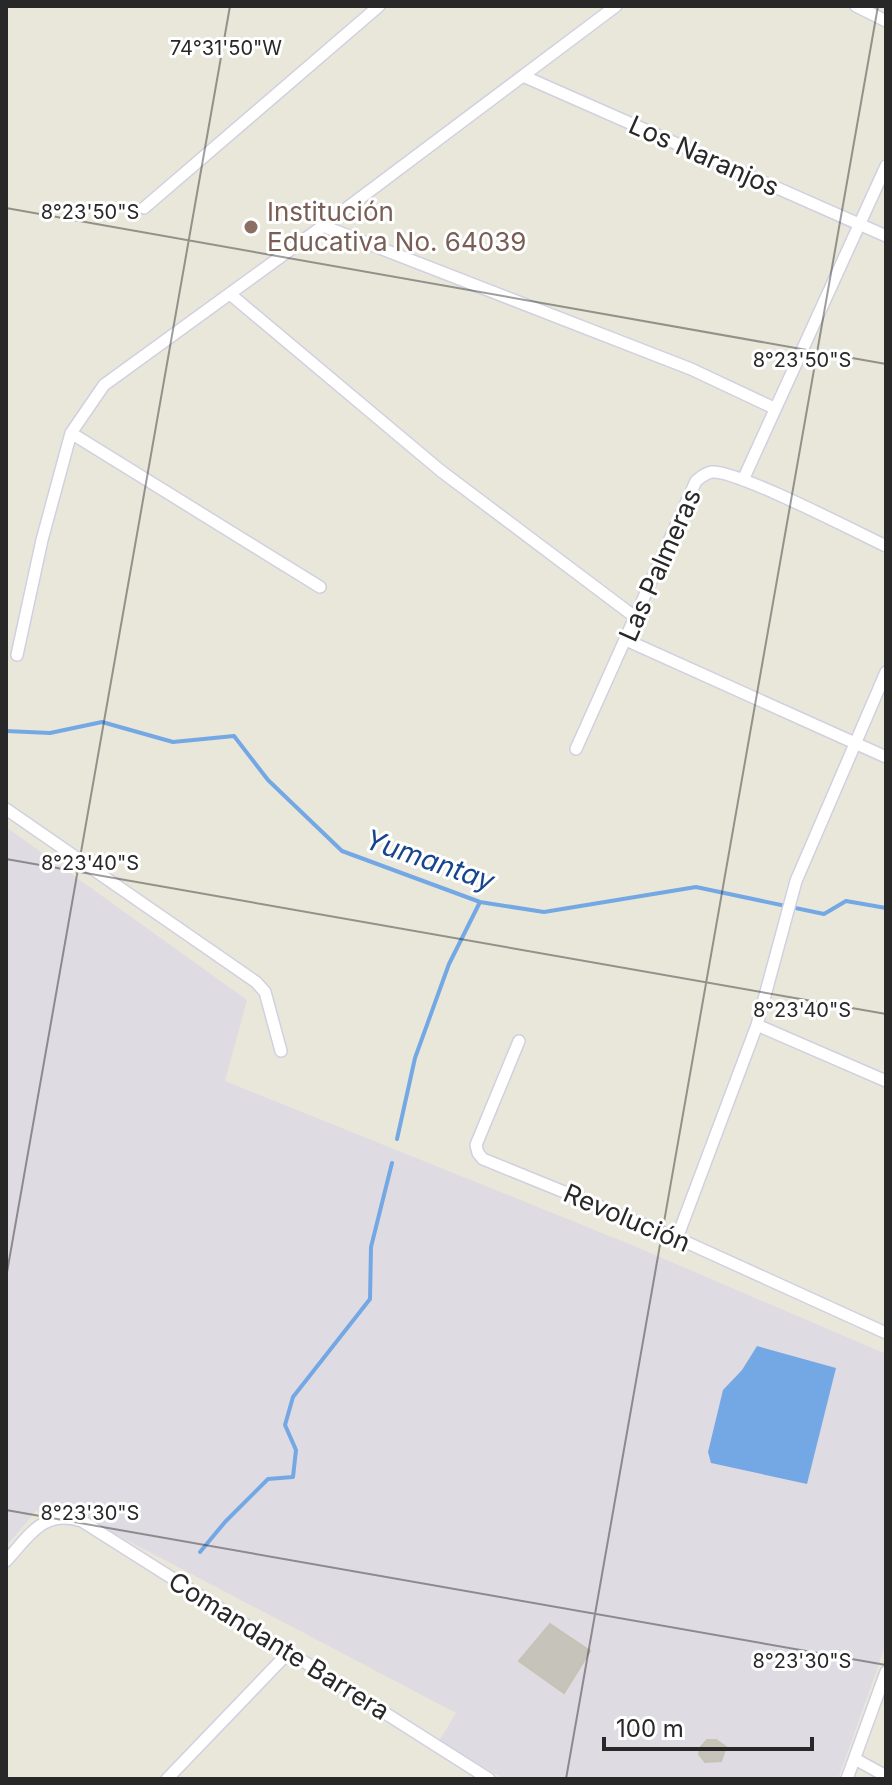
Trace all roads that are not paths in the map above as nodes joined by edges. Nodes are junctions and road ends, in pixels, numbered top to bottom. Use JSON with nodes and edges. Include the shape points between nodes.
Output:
{"nodes":[{"id":1,"x":379,"y":6,"type":"edge"},
{"id":2,"x":616,"y":6,"type":"edge"},
{"id":3,"x":856,"y":6,"type":"edge"},
{"id":4,"x":886,"y":21,"type":"edge"},
{"id":5,"x":523,"y":76,"type":"junction"},
{"id":6,"x":886,"y":166,"type":"edge"},
{"id":7,"x":144,"y":208,"type":"dead end"},
{"id":8,"x":859,"y":225,"type":"junction"},
{"id":9,"x":323,"y":226,"type":"junction"},
{"id":10,"x":886,"y":236,"type":"edge"},
{"id":11,"x":230,"y":294,"type":"junction"},
{"id":12,"x":774,"y":408,"type":"junction"},
{"id":13,"x":71,"y":433,"type":"junction"},
{"id":14,"x":743,"y":480,"type":"junction"},
{"id":15,"x":886,"y":546,"type":"edge"},
{"id":16,"x":320,"y":587,"type":"dead end"},
{"id":17,"x":635,"y":617,"type":"junction"},
{"id":18,"x":626,"y":640,"type":"junction"},
{"id":19,"x":17,"y":655,"type":"dead end"},
{"id":20,"x":886,"y":672,"type":"edge"},
{"id":21,"x":854,"y":744,"type":"junction"},
{"id":22,"x":576,"y":749,"type":"dead end"},
{"id":23,"x":886,"y":757,"type":"edge"},
{"id":24,"x":6,"y":809,"type":"edge"},
{"id":25,"x":757,"y":1025,"type":"junction"},
{"id":26,"x":519,"y":1041,"type":"dead end"},
{"id":27,"x":281,"y":1051,"type":"dead end"},
{"id":28,"x":886,"y":1081,"type":"edge"},
{"id":29,"x":677,"y":1238,"type":"junction"},
{"id":30,"x":886,"y":1333,"type":"edge"},
{"id":31,"x":6,"y":1561,"type":"edge"},
{"id":32,"x":288,"y":1653,"type":"junction"},
{"id":33,"x":886,"y":1672,"type":"edge"},
{"id":34,"x":855,"y":1759,"type":"junction"},
{"id":35,"x":886,"y":1776,"type":"edge"},
{"id":36,"x":167,"y":1779,"type":"edge"},
{"id":37,"x":489,"y":1779,"type":"edge"},
{"id":38,"x":847,"y":1779,"type":"edge"}],
"edges":[{"from":1,"to":7,"type":"street"},
{"from":2,"to":5,"type":"street"},
{"from":3,"to":4,"type":"street"},
{"from":5,"to":8,"type":"street","name":"Los Naranjos"},
{"from":5,"to":9,"type":"street"},
{"from":6,"to":8,"type":"street"},
{"from":8,"to":10,"type":"street","name":"Los Naranjos"},
{"from":8,"to":12,"type":"street"},
{"from":9,"to":11,"type":"street"},
{"from":9,"to":12,"type":"street","via":[[691,369]]},
{"from":11,"to":13,"type":"street","via":[[104,385]]},
{"from":11,"to":17,"type":"street","via":[[441,471]]},
{"from":12,"to":14,"type":"street"},
{"from":13,"to":16,"type":"street"},
{"from":13,"to":19,"type":"street"},
{"from":14,"to":15,"type":"street","name":"Las Palmeras"},
{"from":14,"to":17,"type":"street","name":"Las Palmeras","via":[[714,472],[696,481]]},
{"from":17,"to":18,"type":"street","name":"Las Palmeras"},
{"from":18,"to":21,"type":"street"},
{"from":18,"to":22,"type":"street","name":"Las Palmeras"},
{"from":20,"to":21,"type":"street"},
{"from":21,"to":23,"type":"street"},
{"from":21,"to":25,"type":"street","via":[[796,881]]},
{"from":24,"to":27,"type":"street","via":[[256,982],[265,992]]},
{"from":25,"to":28,"type":"street"},
{"from":25,"to":29,"type":"street"},
{"from":26,"to":29,"type":"street","name":"Revolución","via":[[476,1145],[478,1153]]},
{"from":29,"to":30,"type":"street","name":"Revolución"},
{"from":31,"to":32,"type":"street","name":"Comandante Barrera","via":[[50,1518],[82,1521]]},
{"from":32,"to":36,"type":"street"},
{"from":32,"to":37,"type":"street","name":"Comandante Barrera"},
{"from":33,"to":34,"type":"street"},
{"from":34,"to":35,"type":"street"},
{"from":34,"to":38,"type":"street"}]}
